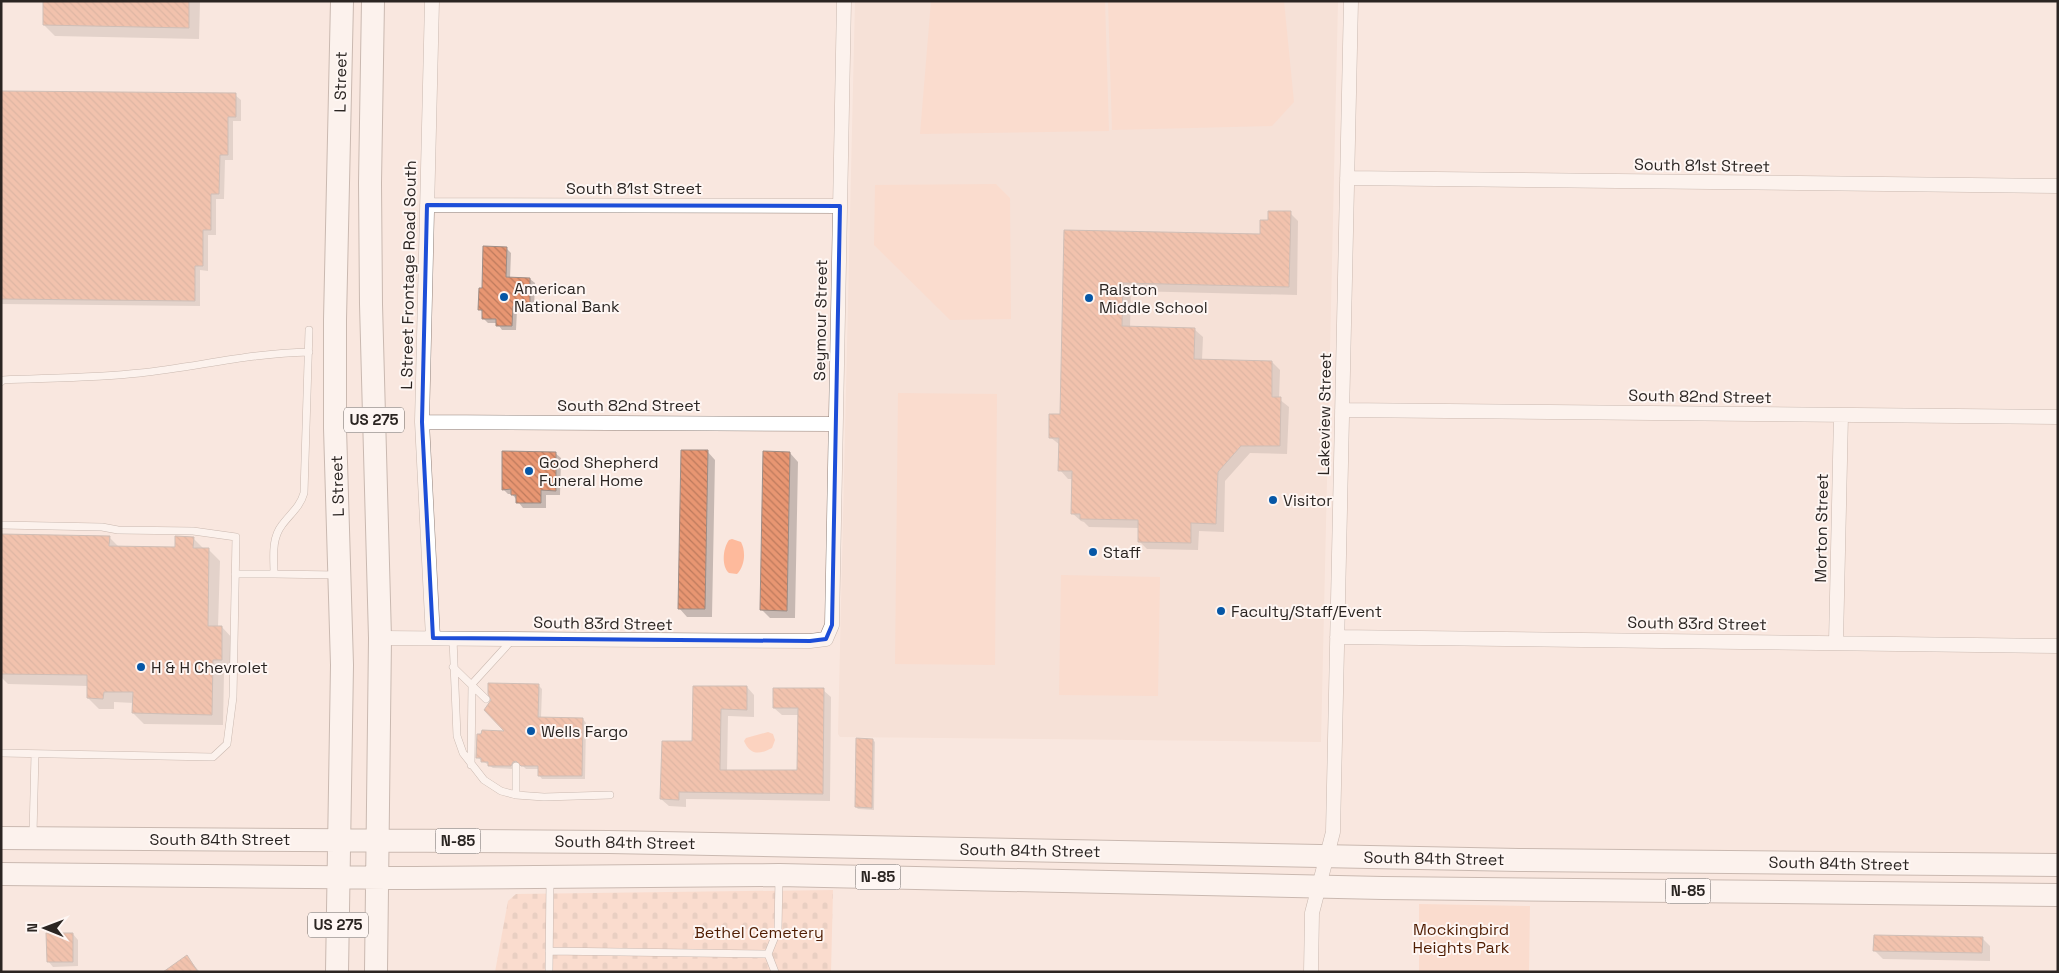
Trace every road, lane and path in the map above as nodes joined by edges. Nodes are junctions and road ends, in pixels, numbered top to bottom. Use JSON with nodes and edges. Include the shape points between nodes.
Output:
{"nodes":[{"id":1,"x":342,"y":1,"type":"edge"},
{"id":2,"x":372,"y":1,"type":"edge"},
{"id":3,"x":432,"y":1,"type":"edge"},
{"id":4,"x":844,"y":1,"type":"edge"},
{"id":5,"x":1350,"y":1,"type":"edge"},
{"id":6,"x":1347,"y":178,"type":"junction"},
{"id":7,"x":2058,"y":186,"type":"edge"},
{"id":8,"x":427,"y":205,"type":"junction"},
{"id":9,"x":840,"y":206,"type":"junction"},
{"id":10,"x":310,"y":330,"type":"dead end"},
{"id":11,"x":309,"y":352,"type":"junction"},
{"id":12,"x":1,"y":382,"type":"edge"},
{"id":13,"x":1342,"y":410,"type":"junction"},
{"id":14,"x":1841,"y":415,"type":"junction"},
{"id":15,"x":2058,"y":417,"type":"edge"},
{"id":16,"x":422,"y":422,"type":"junction"},
{"id":17,"x":835,"y":424,"type":"junction"},
{"id":18,"x":1,"y":525,"type":"edge"},
{"id":19,"x":235,"y":574,"type":"junction"},
{"id":20,"x":274,"y":574,"type":"junction"},
{"id":21,"x":340,"y":575,"type":"junction"},
{"id":22,"x":1337,"y":637,"type":"junction"},
{"id":23,"x":380,"y":638,"type":"junction"},
{"id":24,"x":433,"y":638,"type":"junction"},
{"id":25,"x":453,"y":639,"type":"junction"},
{"id":26,"x":826,"y":639,"type":"joint"},
{"id":27,"x":512,"y":640,"type":"junction"},
{"id":28,"x":1836,"y":642,"type":"junction"},
{"id":29,"x":2058,"y":646,"type":"edge"},
{"id":30,"x":453,"y":667,"type":"junction"},
{"id":31,"x":472,"y":684,"type":"junction"},
{"id":32,"x":486,"y":699,"type":"dead end"},
{"id":33,"x":1,"y":753,"type":"edge"},
{"id":34,"x":35,"y":754,"type":"junction"},
{"id":35,"x":471,"y":766,"type":"junction"},
{"id":36,"x":516,"y":766,"type":"dead end"},
{"id":37,"x":516,"y":794,"type":"junction"},
{"id":38,"x":610,"y":795,"type":"dead end"},
{"id":39,"x":33,"y":837,"type":"junction"},
{"id":40,"x":1,"y":838,"type":"edge"},
{"id":41,"x":340,"y":839,"type":"junction"},
{"id":42,"x":379,"y":840,"type":"junction"},
{"id":43,"x":1326,"y":856,"type":"junction"},
{"id":44,"x":2058,"y":865,"type":"edge"},
{"id":45,"x":1,"y":874,"type":"edge"},
{"id":46,"x":779,"y":875,"type":"junction"},
{"id":47,"x":550,"y":877,"type":"junction"},
{"id":48,"x":339,"y":878,"type":"junction"},
{"id":49,"x":378,"y":878,"type":"junction"},
{"id":50,"x":1319,"y":886,"type":"junction"},
{"id":51,"x":2058,"y":895,"type":"edge"},
{"id":52,"x":549,"y":951,"type":"junction"},
{"id":53,"x":768,"y":954,"type":"junction"},
{"id":54,"x":337,"y":972,"type":"edge"},
{"id":55,"x":376,"y":972,"type":"edge"},
{"id":56,"x":549,"y":972,"type":"edge"},
{"id":57,"x":775,"y":972,"type":"edge"},
{"id":58,"x":1311,"y":972,"type":"edge"}],
"edges":[{"from":1,"to":21,"type":"main road","name":"L Street","number":"US 275","via":[[335,320]]},
{"from":2,"to":23,"type":"main road","name":"L Street","number":"US 275","via":[[370,286]]},
{"from":3,"to":8,"type":"street","name":"L Street Frontage Road South"},
{"from":4,"to":9,"type":"street","name":"Seymour Street"},
{"from":5,"to":6,"type":"street","name":"Lakeview Street"},
{"from":6,"to":7,"type":"street","name":"South 81st Street"},
{"from":6,"to":13,"type":"street","name":"Lakeview Street"},
{"from":8,"to":9,"type":"street","name":"South 81st Street"},
{"from":8,"to":16,"type":"street","name":"L Street Frontage Road South"},
{"from":9,"to":17,"type":"street","name":"Seymour Street"},
{"from":10,"to":11,"type":"lane"},
{"from":11,"to":12,"type":"lane","via":[[265,354],[138,374]]},
{"from":11,"to":20,"type":"lane","via":[[304,493],[299,506],[282,524],[276,537]]},
{"from":13,"to":14,"type":"street","name":"South 82nd Street"},
{"from":13,"to":22,"type":"street","name":"Lakeview Street"},
{"from":14,"to":15,"type":"street","name":"South 82nd Street"},
{"from":14,"to":28,"type":"street","name":"Morton Street"},
{"from":16,"to":17,"type":"street","name":"South 82nd Street"},
{"from":16,"to":24,"type":"street","name":"L Street Frontage Road South"},
{"from":17,"to":26,"type":"street","name":"Seymour Street","via":[[832,625]]},
{"from":18,"to":19,"type":"lane","via":[[193,531],[236,536]]},
{"from":19,"to":20,"type":"lane"},
{"from":19,"to":34,"type":"lane","via":[[232,707],[227,744],[213,757]]},
{"from":20,"to":21,"type":"lane"},
{"from":21,"to":41,"type":"main road","name":"L Street","number":"US 275"},
{"from":22,"to":28,"type":"street","name":"South 83rd Street"},
{"from":22,"to":43,"type":"street","name":"Lakeview Street","via":[[1333,832]]},
{"from":23,"to":24,"type":"street","name":"South 83rd Street"},
{"from":23,"to":42,"type":"main road","name":"L Street","number":"US 275"},
{"from":24,"to":25,"type":"street","name":"South 83rd Street"},
{"from":25,"to":27,"type":"street","name":"South 83rd Street"},
{"from":25,"to":30,"type":"lane"},
{"from":26,"to":27,"type":"street","name":"South 83rd Street","via":[[810,642]]},
{"from":27,"to":31,"type":"lane"},
{"from":28,"to":29,"type":"street","name":"South 83rd Street"},
{"from":30,"to":31,"type":"lane"},
{"from":30,"to":35,"type":"lane","via":[[456,736]]},
{"from":31,"to":32,"type":"lane"},
{"from":31,"to":35,"type":"lane"},
{"from":33,"to":34,"type":"lane"},
{"from":34,"to":39,"type":"lane"},
{"from":35,"to":37,"type":"lane","via":[[493,787]]},
{"from":36,"to":37,"type":"lane"},
{"from":37,"to":38,"type":"lane","via":[[544,797]]},
{"from":39,"to":40,"type":"main road","name":"South 84th Street"},
{"from":39,"to":41,"type":"main road","name":"South 84th Street"},
{"from":41,"to":42,"type":"main road","name":"South 84th Street","number":"N-85"},
{"from":41,"to":48,"type":"main road","name":"L Street","number":"US 275"},
{"from":42,"to":43,"type":"main road","name":"South 84th Street","number":"N-85"},
{"from":42,"to":49,"type":"main road","name":"L Street","number":"US 275"},
{"from":43,"to":44,"type":"main road","name":"South 84th Street","number":"N-85"},
{"from":43,"to":50,"type":"street","name":"Lakeview Street"},
{"from":45,"to":48,"type":"main road","name":"South 84th Street"},
{"from":46,"to":47,"type":"main road","name":"South 84th Street","number":"N-85"},
{"from":46,"to":50,"type":"main road","name":"South 84th Street","number":"N-85"},
{"from":46,"to":53,"type":"lane","via":[[778,928]]},
{"from":47,"to":49,"type":"main road","name":"South 84th Street","number":"N-85"},
{"from":47,"to":52,"type":"lane"},
{"from":48,"to":49,"type":"main road","name":"South 84th Street","number":"N-85"},
{"from":48,"to":54,"type":"main road","name":"L Street","number":"US 275"},
{"from":49,"to":55,"type":"main road","name":"L Street","number":"US 275"},
{"from":50,"to":51,"type":"main road","name":"South 84th Street","number":"N-85"},
{"from":50,"to":58,"type":"street","name":"Lakeview Street","via":[[1312,914]]},
{"from":52,"to":53,"type":"lane"},
{"from":52,"to":56,"type":"lane"},
{"from":53,"to":57,"type":"lane"}]}
